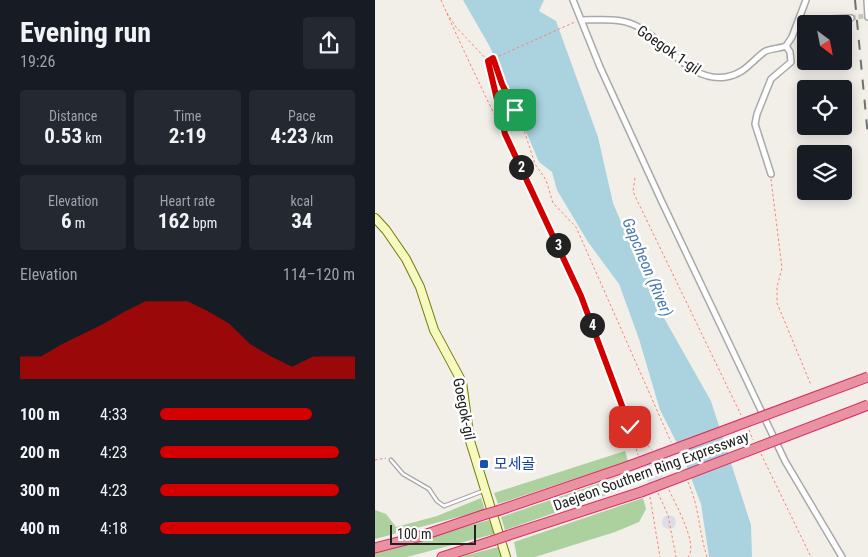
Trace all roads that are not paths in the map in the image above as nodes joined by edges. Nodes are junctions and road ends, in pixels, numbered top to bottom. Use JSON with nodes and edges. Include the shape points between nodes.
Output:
{"nodes":[{"id":1,"x":573,"y":0,"type":"edge"},
{"id":2,"x":806,"y":0,"type":"edge"},
{"id":3,"x":867,"y":0,"type":"edge"},
{"id":4,"x":801,"y":15,"type":"edge"},
{"id":5,"x":867,"y":16,"type":"edge"},
{"id":6,"x":582,"y":20,"type":"junction"},
{"id":7,"x":797,"y":24,"type":"edge"},
{"id":8,"x":786,"y":46,"type":"junction"},
{"id":9,"x":771,"y":174,"type":"road end"},
{"id":10,"x":375,"y":218,"type":"edge"},
{"id":11,"x":868,"y":377,"type":"edge"},
{"id":12,"x":868,"y":405,"type":"edge"},
{"id":13,"x":391,"y":460,"type":"road end"},
{"id":14,"x":484,"y":490,"type":"junction"},
{"id":15,"x":375,"y":548,"type":"edge"},
{"id":16,"x":442,"y":557,"type":"edge"},
{"id":17,"x":506,"y":557,"type":"edge"},
{"id":18,"x":842,"y":557,"type":"edge"}],
"edges":[{"from":1,"to":6,"type":"street"},
{"from":2,"to":4,"type":"street"},
{"from":3,"to":5,"type":"street"},
{"from":6,"to":8,"type":"street","name":"Goegok 1-gil","via":[[631,24],[695,71],[715,77],[736,75],[765,51]]},
{"from":6,"to":18,"type":"street","via":[[661,200],[781,452]]},
{"from":7,"to":8,"type":"street"},
{"from":8,"to":9,"type":"street","via":[[791,62],[771,79],[755,124]]},
{"from":10,"to":14,"type":"street","name":"Goegok-gil","via":[[406,259],[434,330],[459,376],[470,441]]},
{"from":11,"to":15,"type":"highway","name":"Daejeon Southern Ring Expressway","bridge":true,"via":[[629,466],[418,537]]},
{"from":12,"to":16,"type":"highway","name":"Daejeon Southern Ring Expressway","bridge":true,"via":[[644,491]]},
{"from":13,"to":14,"type":"lane","via":[[403,474],[429,489],[444,506]]},
{"from":14,"to":17,"type":"street","name":"Goegok-gil"}]}
